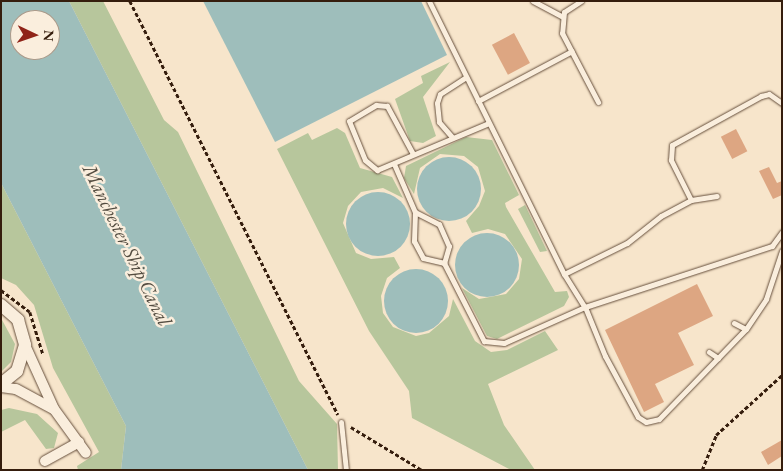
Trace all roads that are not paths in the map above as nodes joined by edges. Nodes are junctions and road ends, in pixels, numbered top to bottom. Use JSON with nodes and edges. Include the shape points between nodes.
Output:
{"nodes":[{"id":1,"x":429,"y":1,"type":"edge"},
{"id":2,"x":533,"y":1,"type":"edge"},
{"id":3,"x":581,"y":1,"type":"edge"},
{"id":4,"x":563,"y":17,"type":"junction"},
{"id":5,"x":572,"y":50,"type":"junction"},
{"id":6,"x":466,"y":77,"type":"junction"},
{"id":7,"x":478,"y":101,"type":"junction"},
{"id":8,"x":598,"y":102,"type":"dead end"},
{"id":9,"x":782,"y":103,"type":"edge"},
{"id":10,"x":489,"y":123,"type":"junction"},
{"id":11,"x":452,"y":137,"type":"junction"},
{"id":12,"x":413,"y":154,"type":"junction"},
{"id":13,"x":394,"y":164,"type":"junction"},
{"id":14,"x":717,"y":196,"type":"dead end"},
{"id":15,"x":691,"y":200,"type":"junction"},
{"id":16,"x":416,"y":212,"type":"junction"},
{"id":17,"x":782,"y":232,"type":"edge"},
{"id":18,"x":782,"y":251,"type":"edge"},
{"id":19,"x":444,"y":264,"type":"junction"},
{"id":20,"x":564,"y":274,"type":"junction"},
{"id":21,"x":1,"y":305,"type":"edge"},
{"id":22,"x":585,"y":307,"type":"junction"},
{"id":23,"x":734,"y":323,"type":"dead end"},
{"id":24,"x":746,"y":329,"type":"junction"},
{"id":25,"x":25,"y":345,"type":"junction"},
{"id":26,"x":709,"y":352,"type":"dead end"},
{"id":27,"x":718,"y":358,"type":"junction"},
{"id":28,"x":1,"y":386,"type":"edge"},
{"id":29,"x":54,"y":409,"type":"junction"},
{"id":30,"x":341,"y":422,"type":"road end"},
{"id":31,"x":79,"y":442,"type":"junction"},
{"id":32,"x":86,"y":453,"type":"dead end"},
{"id":33,"x":45,"y":461,"type":"dead end"},
{"id":34,"x":346,"y":470,"type":"edge"}],
"edges":[{"from":1,"to":6,"type":"lane"},
{"from":2,"to":4,"type":"lane"},
{"from":3,"to":4,"type":"lane"},
{"from":4,"to":5,"type":"lane","via":[[562,33]]},
{"from":5,"to":7,"type":"lane"},
{"from":5,"to":8,"type":"lane"},
{"from":6,"to":7,"type":"lane"},
{"from":6,"to":11,"type":"lane","via":[[440,94],[437,102],[439,122]]},
{"from":7,"to":10,"type":"lane"},
{"from":9,"to":15,"type":"lane","via":[[769,94],[761,96],[672,145],[671,160]]},
{"from":10,"to":11,"type":"lane"},
{"from":10,"to":20,"type":"lane"},
{"from":11,"to":12,"type":"lane"},
{"from":12,"to":13,"type":"lane"},
{"from":12,"to":13,"type":"lane","via":[[387,106],[376,105],[353,116],[347,126],[370,167],[385,169]]},
{"from":13,"to":16,"type":"lane"},
{"from":14,"to":15,"type":"lane"},
{"from":15,"to":20,"type":"lane","via":[[661,216],[627,243]]},
{"from":16,"to":19,"type":"lane","via":[[439,224],[449,246]]},
{"from":16,"to":19,"type":"lane","via":[[414,240],[423,258]]},
{"from":17,"to":22,"type":"lane","via":[[772,246]]},
{"from":18,"to":24,"type":"lane","via":[[766,299]]},
{"from":19,"to":22,"type":"lane","via":[[476,331],[490,344],[504,343]]},
{"from":20,"to":22,"type":"lane"},
{"from":21,"to":25,"type":"street","via":[[18,320]]},
{"from":22,"to":27,"type":"lane","via":[[605,356],[641,421],[658,419]]},
{"from":23,"to":24,"type":"lane"},
{"from":24,"to":27,"type":"lane"},
{"from":25,"to":28,"type":"street","via":[[17,371]]},
{"from":25,"to":29,"type":"street"},
{"from":26,"to":27,"type":"lane"},
{"from":28,"to":29,"type":"street","via":[[16,389]]},
{"from":29,"to":31,"type":"street"},
{"from":30,"to":34,"type":"lane"},
{"from":31,"to":32,"type":"street"},
{"from":31,"to":33,"type":"street"}]}
